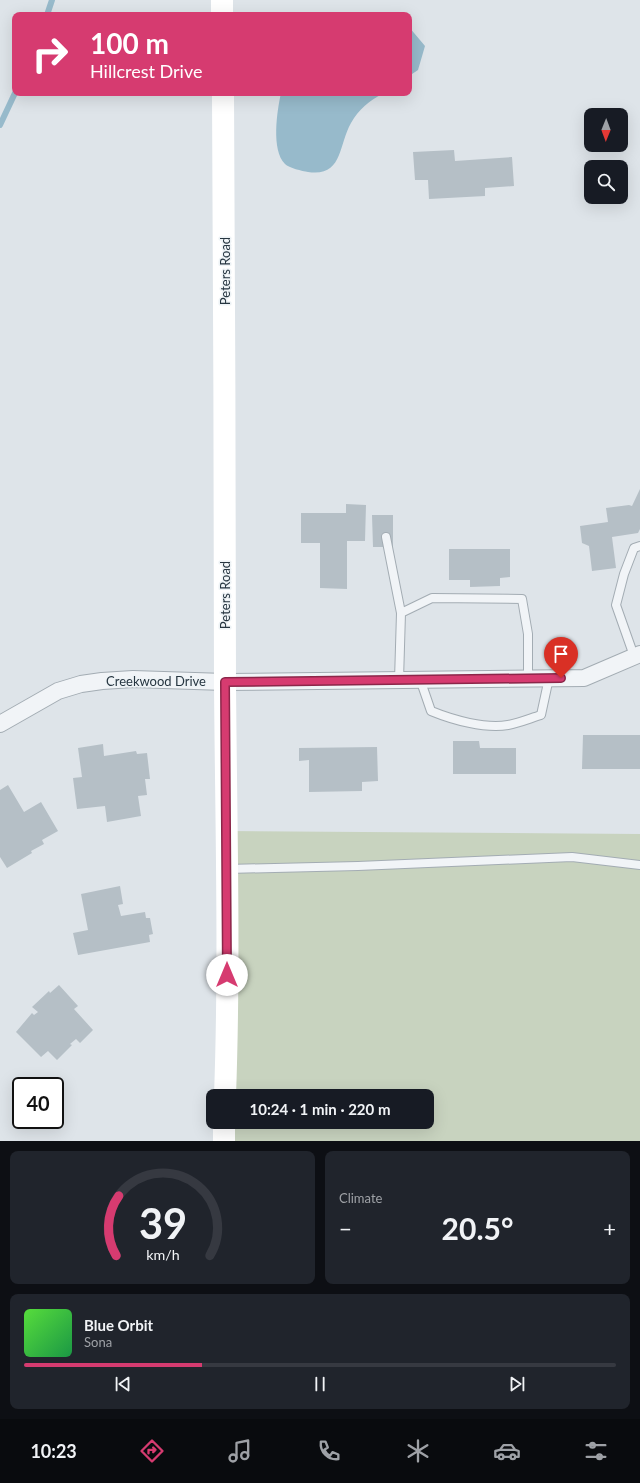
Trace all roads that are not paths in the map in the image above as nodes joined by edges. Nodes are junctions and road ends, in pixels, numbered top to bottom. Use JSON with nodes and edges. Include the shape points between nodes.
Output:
{"nodes":[{"id":1,"x":222,"y":0,"type":"edge"},
{"id":2,"x":222,"y":12,"type":"edge"},
{"id":3,"x":223,"y":96,"type":"edge"},
{"id":4,"x":386,"y":536,"type":"dead end"},
{"id":5,"x":640,"y":546,"type":"edge"},
{"id":6,"x":401,"y":613,"type":"junction"},
{"id":7,"x":637,"y":655,"type":"edge"},
{"id":8,"x":528,"y":678,"type":"junction"},
{"id":9,"x":549,"y":678,"type":"junction"},
{"id":10,"x":399,"y":680,"type":"junction"},
{"id":11,"x":420,"y":680,"type":"junction"},
{"id":12,"x":225,"y":682,"type":"junction"},
{"id":13,"x":0,"y":724,"type":"edge"},
{"id":14,"x":640,"y":865,"type":"edge"},
{"id":15,"x":226,"y":869,"type":"junction"},
{"id":16,"x":225,"y":1089,"type":"edge"},
{"id":17,"x":224,"y":1129,"type":"edge"},
{"id":18,"x":224,"y":1141,"type":"edge"}],
"edges":[{"from":1,"to":2,"type":"street"},
{"from":3,"to":12,"type":"street","name":"Peters Road"},
{"from":4,"to":6,"type":"lane"},
{"from":5,"to":7,"type":"lane","via":[[634,548],[616,605]]},
{"from":6,"to":8,"type":"lane","via":[[432,598],[522,599],[528,634]]},
{"from":6,"to":10,"type":"lane"},
{"from":7,"to":9,"type":"street","name":"Creekwood Drive","via":[[584,678]]},
{"from":8,"to":9,"type":"street","name":"Creekwood Drive"},
{"from":8,"to":11,"type":"street","name":"Creekwood Drive"},
{"from":9,"to":11,"type":"lane","via":[[541,714],[508,726],[480,725],[450,719],[431,711]]},
{"from":10,"to":11,"type":"street","name":"Creekwood Drive"},
{"from":10,"to":12,"type":"street","name":"Creekwood Drive"},
{"from":12,"to":13,"type":"street","name":"Creekwood Drive","via":[[133,679],[81,684],[58,691]]},
{"from":12,"to":15,"type":"street","name":"Peters Road"},
{"from":14,"to":15,"type":"lane","via":[[572,857]]},
{"from":15,"to":16,"type":"street","name":"Peters Road","via":[[228,1016]]},
{"from":17,"to":18,"type":"street"}]}
